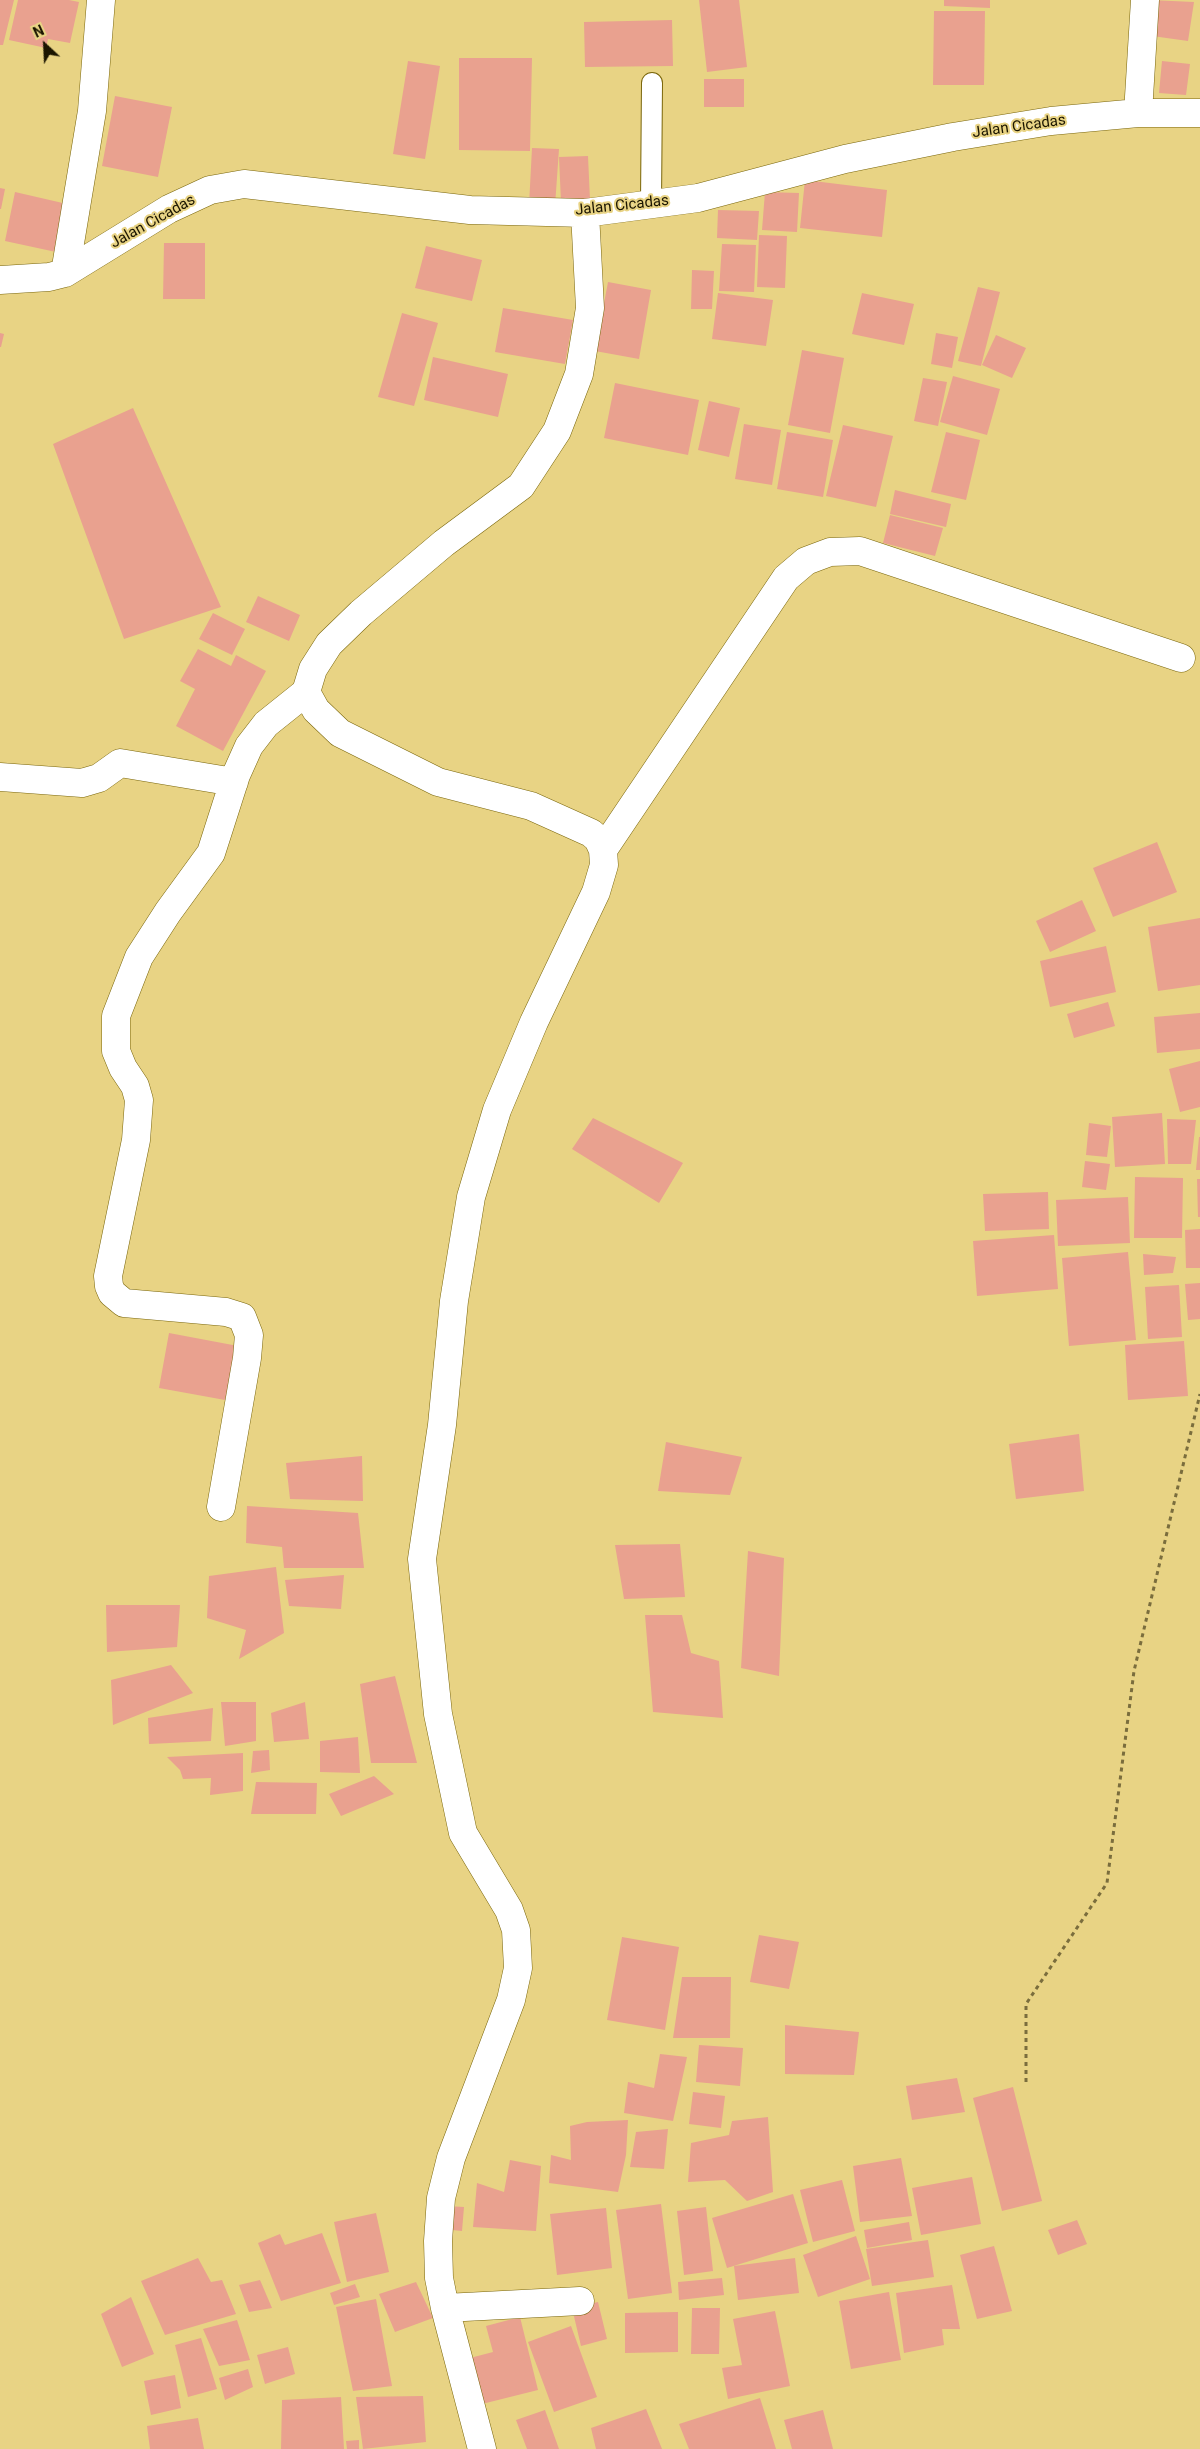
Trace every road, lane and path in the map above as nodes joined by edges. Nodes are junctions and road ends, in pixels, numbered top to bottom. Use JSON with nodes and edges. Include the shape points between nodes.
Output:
{"nodes":[{"id":1,"x":101,"y":0,"type":"edge"},
{"id":2,"x":1145,"y":0,"type":"edge"},
{"id":3,"x":652,"y":83,"type":"dead end"},
{"id":4,"x":1138,"y":113,"type":"junction"},
{"id":5,"x":1200,"y":114,"type":"edge"},
{"id":6,"x":651,"y":204,"type":"junction"},
{"id":7,"x":585,"y":212,"type":"junction"},
{"id":8,"x":66,"y":272,"type":"junction"},
{"id":9,"x":0,"y":280,"type":"edge"},
{"id":10,"x":1181,"y":658,"type":"dead end"},
{"id":11,"x":306,"y":692,"type":"junction"},
{"id":12,"x":0,"y":776,"type":"edge"},
{"id":13,"x":234,"y":782,"type":"junction"},
{"id":14,"x":603,"y":850,"type":"junction"},
{"id":15,"x":1200,"y":1394,"type":"edge"},
{"id":16,"x":221,"y":1507,"type":"dead end"},
{"id":17,"x":1026,"y":2082,"type":"dead end"},
{"id":18,"x":580,"y":2301,"type":"dead end"},
{"id":19,"x":445,"y":2308,"type":"junction"},
{"id":20,"x":482,"y":2449,"type":"edge"}],
"edges":[{"from":1,"to":8,"type":"street","via":[[92,111]]},
{"from":2,"to":4,"type":"street"},
{"from":3,"to":6,"type":"lane"},
{"from":4,"to":5,"type":"street","name":"Jalan Cicadas"},
{"from":4,"to":6,"type":"street","name":"Jalan Cicadas","via":[[1051,121],[954,137],[845,159],[698,198]]},
{"from":6,"to":7,"type":"street","name":"Jalan Cicadas"},
{"from":7,"to":8,"type":"street","name":"Jalan Cicadas","via":[[470,210],[244,184],[210,190],[169,209]]},
{"from":7,"to":11,"type":"street","via":[[590,308],[578,374],[557,431],[521,486],[437,550],[329,644],[313,669]]},
{"from":8,"to":9,"type":"street","name":"Jalan Cicadas","via":[[49,277]]},
{"from":10,"to":14,"type":"street","via":[[860,551],[830,552],[806,561],[786,578]]},
{"from":11,"to":13,"type":"street","via":[[266,724],[249,746]]},
{"from":11,"to":14,"type":"street","via":[[316,710],[340,733],[438,782],[531,806],[591,833]]},
{"from":12,"to":13,"type":"street","via":[[82,783],[99,778],[120,763]]},
{"from":13,"to":16,"type":"street","via":[[211,854],[138,957],[116,1016],[116,1051],[139,1100],[136,1140],[108,1276],[112,1293],[124,1303],[226,1312],[242,1317],[250,1335]]},
{"from":14,"to":19,"type":"street","via":[[604,865],[596,892],[534,1022],[501,1102],[471,1197],[454,1301],[442,1425],[422,1558],[438,1714],[463,1833],[509,1910],[516,1930],[518,1968],[511,2000],[451,2158],[441,2198],[439,2278]]},
{"from":15,"to":17,"type":"path","via":[[1134,1671],[1107,1883],[1026,2004]]},
{"from":18,"to":19,"type":"street"},
{"from":19,"to":20,"type":"street"}]}
